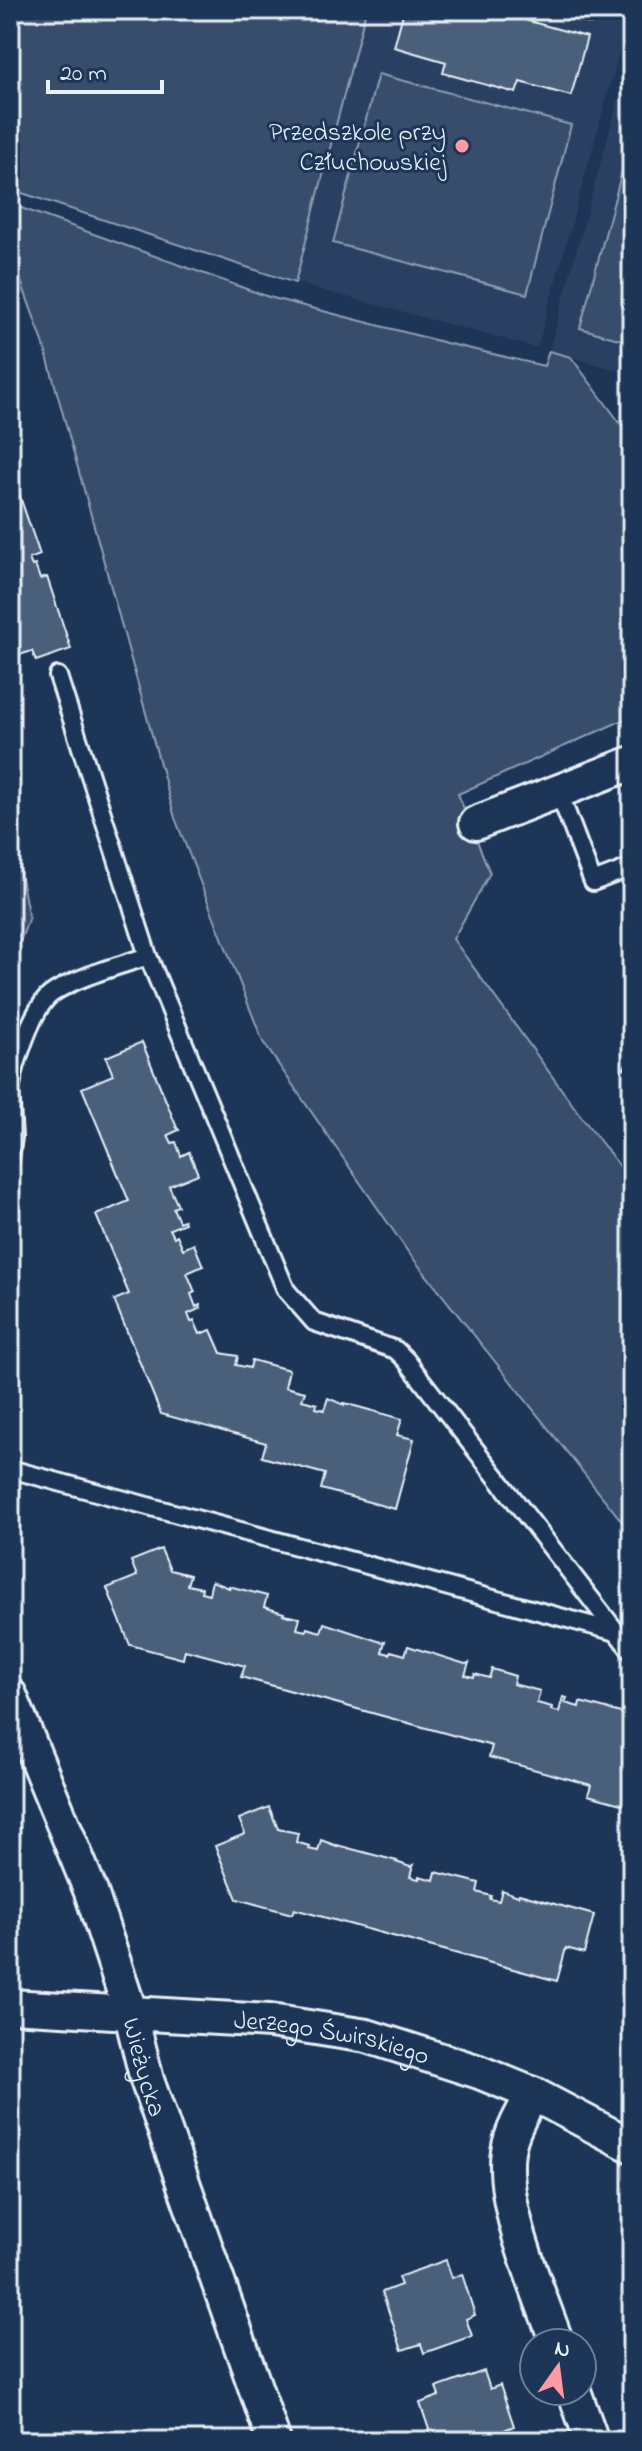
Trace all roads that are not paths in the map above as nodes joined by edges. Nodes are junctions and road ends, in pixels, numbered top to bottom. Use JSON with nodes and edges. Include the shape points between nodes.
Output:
{"nodes":[{"id":1,"x":58,"y":676,"type":"dead end"},
{"id":2,"x":632,"y":763,"type":"edge"},
{"id":3,"x":558,"y":790,"type":"junction"},
{"id":4,"x":476,"y":823,"type":"dead end"},
{"id":5,"x":632,"y":867,"type":"edge"},
{"id":6,"x":148,"y":956,"type":"junction"},
{"id":7,"x":10,"y":1092,"type":"edge"},
{"id":8,"x":10,"y":1159,"type":"edge"},
{"id":9,"x":10,"y":1467,"type":"edge"},
{"id":10,"x":616,"y":1632,"type":"junction"},
{"id":11,"x":632,"y":1652,"type":"edge"},
{"id":12,"x":10,"y":1695,"type":"edge"},
{"id":13,"x":10,"y":2006,"type":"edge"},
{"id":14,"x":130,"y":2011,"type":"junction"},
{"id":15,"x":533,"y":2094,"type":"junction"},
{"id":16,"x":632,"y":2146,"type":"edge"},
{"id":17,"x":551,"y":2327,"type":"edge"},
{"id":18,"x":580,"y":2407,"type":"edge"},
{"id":19,"x":274,"y":2441,"type":"edge"},
{"id":20,"x":592,"y":2441,"type":"edge"}],
"edges":[{"from":1,"to":6,"type":"lane"},
{"from":2,"to":3,"type":"street"},
{"from":3,"to":4,"type":"street"},
{"from":3,"to":5,"type":"lane","via":[[593,882]]},
{"from":6,"to":7,"type":"lane","via":[[50,995],[14,1067]]},
{"from":6,"to":10,"type":"lane","via":[[286,1290],[314,1322],[396,1350],[406,1360]]},
{"from":7,"to":8,"type":"lane"},
{"from":9,"to":10,"type":"lane"},
{"from":10,"to":11,"type":"lane"},
{"from":12,"to":14,"type":"street","name":"Wieżycka","via":[[91,1892]]},
{"from":13,"to":14,"type":"street","name":"Jerzego Świrskiego"},
{"from":14,"to":15,"type":"street","name":"Jerzego Świrskiego","via":[[270,2021],[367,2036]]},
{"from":14,"to":19,"type":"street","name":"Wieżycka","via":[[147,2080]]},
{"from":15,"to":16,"type":"street","name":"Jerzego Świrskiego"},
{"from":15,"to":17,"type":"street","via":[[508,2151],[509,2187]]},
{"from":18,"to":20,"type":"street"}]}
